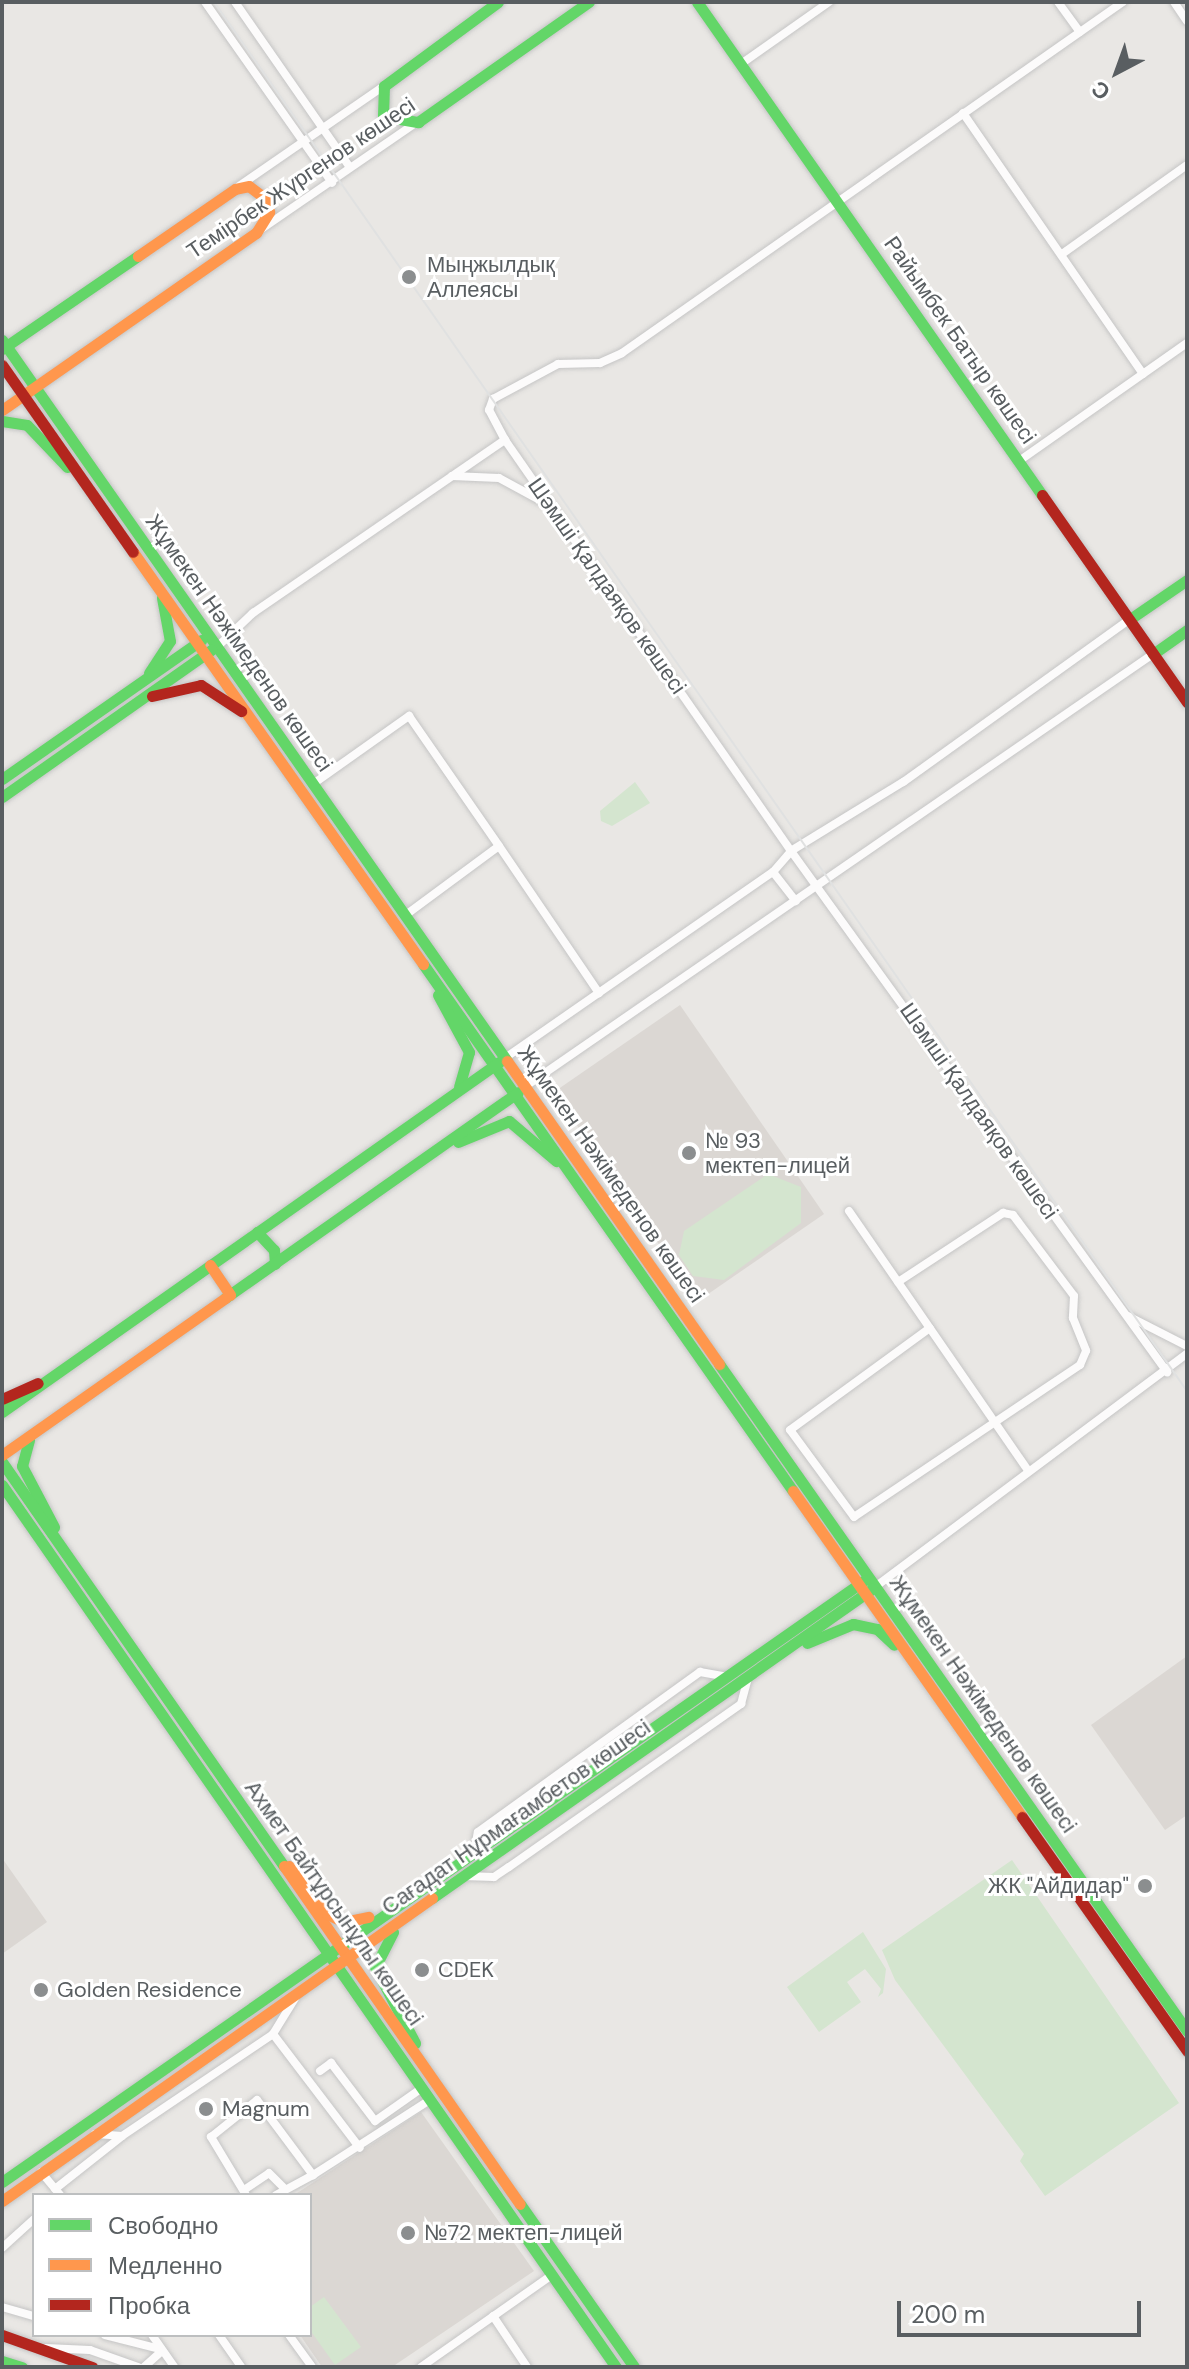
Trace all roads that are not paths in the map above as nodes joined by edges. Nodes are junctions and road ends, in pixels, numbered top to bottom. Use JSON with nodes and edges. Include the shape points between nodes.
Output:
{"nodes":[{"id":1,"x":205,"y":2,"type":"edge"},
{"id":2,"x":235,"y":2,"type":"edge"},
{"id":3,"x":498,"y":2,"type":"edge"},
{"id":4,"x":589,"y":2,"type":"edge"},
{"id":5,"x":697,"y":2,"type":"edge"},
{"id":6,"x":829,"y":2,"type":"edge"},
{"id":7,"x":1058,"y":2,"type":"edge"},
{"id":8,"x":1123,"y":2,"type":"edge"},
{"id":9,"x":1174,"y":2,"type":"edge"},
{"id":10,"x":481,"y":7,"type":"edge"},
{"id":11,"x":1187,"y":21,"type":"edge"},
{"id":12,"x":1080,"y":32,"type":"junction"},
{"id":13,"x":741,"y":64,"type":"junction"},
{"id":14,"x":384,"y":86,"type":"junction"},
{"id":15,"x":963,"y":113,"type":"junction"},
{"id":16,"x":418,"y":122,"type":"junction"},
{"id":17,"x":322,"y":127,"type":"junction"},
{"id":18,"x":302,"y":139,"type":"junction"},
{"id":19,"x":1187,"y":165,"type":"edge"},
{"id":20,"x":349,"y":166,"type":"junction"},
{"id":21,"x":332,"y":183,"type":"junction"},
{"id":22,"x":235,"y":189,"type":"junction"},
{"id":23,"x":841,"y":202,"type":"junction"},
{"id":24,"x":256,"y":233,"type":"junction"},
{"id":25,"x":1062,"y":254,"type":"junction"},
{"id":26,"x":1187,"y":343,"type":"edge"},
{"id":27,"x":4,"y":345,"type":"edge"},
{"id":28,"x":2,"y":365,"type":"edge"},
{"id":29,"x":1143,"y":374,"type":"junction"},
{"id":30,"x":34,"y":385,"type":"junction"},
{"id":31,"x":22,"y":394,"type":"junction"},
{"id":32,"x":2,"y":410,"type":"edge"},
{"id":33,"x":2,"y":421,"type":"edge"},
{"id":34,"x":505,"y":440,"type":"junction"},
{"id":35,"x":1019,"y":461,"type":"junction"},
{"id":36,"x":451,"y":476,"type":"junction"},
{"id":37,"x":84,"y":482,"type":"junction"},
{"id":38,"x":553,"y":508,"type":"junction"},
{"id":39,"x":1187,"y":580,"type":"edge"},
{"id":40,"x":160,"y":589,"type":"junction"},
{"id":41,"x":1130,"y":619,"type":"junction"},
{"id":42,"x":232,"y":629,"type":"junction"},
{"id":43,"x":1187,"y":630,"type":"edge"},
{"id":44,"x":208,"y":635,"type":"junction"},
{"id":45,"x":197,"y":643,"type":"junction"},
{"id":46,"x":217,"y":647,"type":"junction"},
{"id":47,"x":206,"y":654,"type":"junction"},
{"id":48,"x":1153,"y":654,"type":"junction"},
{"id":49,"x":145,"y":679,"type":"junction"},
{"id":50,"x":144,"y":698,"type":"junction"},
{"id":51,"x":1187,"y":702,"type":"edge"},
{"id":52,"x":249,"y":716,"type":"junction"},
{"id":53,"x":2,"y":779,"type":"edge"},
{"id":54,"x":313,"y":784,"type":"junction"},
{"id":55,"x":2,"y":797,"type":"edge"},
{"id":56,"x":499,"y":846,"type":"junction"},
{"id":57,"x":791,"y":851,"type":"junction"},
{"id":58,"x":773,"y":872,"type":"junction"},
{"id":59,"x":819,"y":887,"type":"junction"},
{"id":60,"x":796,"y":901,"type":"junction"},
{"id":61,"x":407,"y":914,"type":"junction"},
{"id":62,"x":431,"y":976,"type":"junction"},
{"id":63,"x":599,"y":993,"type":"junction"},
{"id":64,"x":500,"y":1061,"type":"junction"},
{"id":65,"x":526,"y":1086,"type":"junction"},
{"id":66,"x":454,"y":1094,"type":"junction"},
{"id":67,"x":515,"y":1094,"type":"junction"},
{"id":68,"x":435,"y":1151,"type":"junction"},
{"id":69,"x":571,"y":1175,"type":"junction"},
{"id":70,"x":849,"y":1211,"type":"dead end"},
{"id":71,"x":257,"y":1232,"type":"junction"},
{"id":72,"x":275,"y":1264,"type":"junction"},
{"id":73,"x":210,"y":1265,"type":"junction"},
{"id":74,"x":898,"y":1282,"type":"junction"},
{"id":75,"x":230,"y":1295,"type":"junction"},
{"id":76,"x":1124,"y":1314,"type":"junction"},
{"id":77,"x":930,"y":1328,"type":"junction"},
{"id":78,"x":1187,"y":1346,"type":"edge"},
{"id":79,"x":1187,"y":1354,"type":"edge"},
{"id":80,"x":1167,"y":1372,"type":"junction"},
{"id":81,"x":46,"y":1381,"type":"junction"},
{"id":82,"x":2,"y":1399,"type":"edge"},
{"id":83,"x":2,"y":1412,"type":"edge"},
{"id":84,"x":995,"y":1423,"type":"junction"},
{"id":85,"x":34,"y":1433,"type":"junction"},
{"id":86,"x":2,"y":1455,"type":"edge"},
{"id":87,"x":2,"y":1462,"type":"edge"},
{"id":88,"x":1028,"y":1470,"type":"junction"},
{"id":89,"x":2,"y":1485,"type":"edge"},
{"id":90,"x":59,"y":1543,"type":"junction"},
{"id":91,"x":868,"y":1586,"type":"junction"},
{"id":92,"x":764,"y":1667,"type":"junction"},
{"id":93,"x":728,"y":1678,"type":"junction"},
{"id":94,"x":747,"y":1681,"type":"junction"},
{"id":95,"x":932,"y":1686,"type":"junction"},
{"id":96,"x":474,"y":1852,"type":"junction"},
{"id":97,"x":278,"y":1857,"type":"junction"},
{"id":98,"x":462,"y":1876,"type":"junction"},
{"id":99,"x":424,"y":1886,"type":"junction"},
{"id":100,"x":414,"y":1911,"type":"junction"},
{"id":101,"x":339,"y":1945,"type":"junction"},
{"id":102,"x":327,"y":1953,"type":"junction"},
{"id":103,"x":346,"y":1958,"type":"junction"},
{"id":104,"x":336,"y":1966,"type":"junction"},
{"id":105,"x":301,"y":1988,"type":"junction"},
{"id":106,"x":1187,"y":2031,"type":"edge"},
{"id":107,"x":273,"y":2034,"type":"junction"},
{"id":108,"x":1187,"y":2051,"type":"edge"},
{"id":109,"x":421,"y":2063,"type":"junction"},
{"id":110,"x":320,"y":2071,"type":"dead end"},
{"id":111,"x":422,"y":2088,"type":"junction"},
{"id":112,"x":430,"y":2100,"type":"junction"},
{"id":113,"x":90,"y":2133,"type":"junction"},
{"id":114,"x":122,"y":2136,"type":"junction"},
{"id":115,"x":360,"y":2148,"type":"junction"},
{"id":116,"x":41,"y":2172,"type":"junction"},
{"id":117,"x":313,"y":2175,"type":"junction"},
{"id":118,"x":2,"y":2182,"type":"edge"},
{"id":119,"x":285,"y":2189,"type":"junction"},
{"id":120,"x":58,"y":2192,"type":"edge"},
{"id":121,"x":245,"y":2192,"type":"edge"},
{"id":122,"x":279,"y":2193,"type":"edge"},
{"id":123,"x":2,"y":2201,"type":"edge"},
{"id":124,"x":32,"y":2221,"type":"edge"},
{"id":125,"x":2,"y":2248,"type":"edge"},
{"id":126,"x":552,"y":2275,"type":"junction"},
{"id":127,"x":2,"y":2307,"type":"edge"},
{"id":128,"x":32,"y":2315,"type":"edge"},
{"id":129,"x":493,"y":2316,"type":"junction"},
{"id":130,"x":2,"y":2335,"type":"edge"},
{"id":131,"x":112,"y":2337,"type":"edge"},
{"id":132,"x":153,"y":2337,"type":"edge"},
{"id":133,"x":220,"y":2337,"type":"edge"},
{"id":134,"x":290,"y":2337,"type":"edge"},
{"id":135,"x":41,"y":2348,"type":"junction"},
{"id":136,"x":161,"y":2350,"type":"junction"},
{"id":137,"x":2,"y":2361,"type":"edge"},
{"id":138,"x":22,"y":2367,"type":"edge"},
{"id":139,"x":92,"y":2367,"type":"edge"},
{"id":140,"x":141,"y":2367,"type":"edge"},
{"id":141,"x":174,"y":2367,"type":"edge"},
{"id":142,"x":241,"y":2367,"type":"edge"},
{"id":143,"x":312,"y":2367,"type":"edge"},
{"id":144,"x":421,"y":2367,"type":"edge"},
{"id":145,"x":527,"y":2367,"type":"edge"},
{"id":146,"x":616,"y":2367,"type":"edge"},
{"id":147,"x":634,"y":2367,"type":"edge"}],
"edges":[{"from":1,"to":18,"type":"street"},
{"from":2,"to":17,"type":"street"},
{"from":3,"to":10,"type":"street","name":"Темірбек Жүргенов көшесі"},
{"from":4,"to":16,"type":"street","name":"Темірбек Жүргенов көшесі"},
{"from":5,"to":13,"type":"street","name":"Райымбек Батыр көшесі"},
{"from":6,"to":13,"type":"street"},
{"from":7,"to":12,"type":"street"},
{"from":8,"to":12,"type":"street"},
{"from":9,"to":11,"type":"street"},
{"from":10,"to":14,"type":"street","name":"Темірбек Жүргенов көшесі"},
{"from":12,"to":15,"type":"street"},
{"from":13,"to":23,"type":"street","name":"Райымбек Батыр көшесі"},
{"from":14,"to":16,"type":"street","via":[[383,116]]},
{"from":14,"to":17,"type":"street","name":"Темірбек Жүргенов көшесі"},
{"from":15,"to":23,"type":"street"},
{"from":15,"to":25,"type":"street"},
{"from":16,"to":20,"type":"street","name":"Темірбек Жүргенов көшесі"},
{"from":17,"to":18,"type":"street","name":"Темірбек Жүргенов көшесі"},
{"from":17,"to":20,"type":"street"},
{"from":18,"to":21,"type":"street"},
{"from":18,"to":22,"type":"street","name":"Темірбек Жүргенов көшесі"},
{"from":19,"to":25,"type":"street"},
{"from":20,"to":21,"type":"street","name":"Темірбек Жүргенов көшесі"},
{"from":21,"to":24,"type":"street","name":"Темірбек Жүргенов көшесі"},
{"from":22,"to":24,"type":"street","via":[[249,186],[266,199],[269,212]]},
{"from":22,"to":27,"type":"street","name":"Темірбек Жүргенов көшесі"},
{"from":23,"to":34,"type":"street","name":"Шәмші Қалдаяқов көшесі","via":[[622,353],[588,365],[558,364],[522,389],[499,393],[489,410]]},
{"from":23,"to":35,"type":"street","name":"Райымбек Батыр көшесі"},
{"from":24,"to":30,"type":"street","name":"Темірбек Жүргенов көшесі"},
{"from":25,"to":29,"type":"street"},
{"from":26,"to":29,"type":"street"},
{"from":27,"to":30,"type":"street","name":"Жұмекен Нәжімеденов көшесі"},
{"from":28,"to":31,"type":"street","name":"Жұмекен Нәжімеденов көшесі"},
{"from":29,"to":35,"type":"street"},
{"from":30,"to":31,"type":"street","name":"Темірбек Жүргенов көшесі"},
{"from":30,"to":44,"type":"street","name":"Жұмекен Нәжімеденов көшесі"},
{"from":31,"to":32,"type":"street"},
{"from":31,"to":37,"type":"street","name":"Жұмекен Нәжімеденов көшесі"},
{"from":33,"to":37,"type":"street","via":[[27,425]]},
{"from":34,"to":36,"type":"street"},
{"from":34,"to":38,"type":"street","name":"Шәмші Қалдаяқов көшесі"},
{"from":35,"to":41,"type":"street","name":"Райымбек Батыр көшесі"},
{"from":36,"to":38,"type":"street","via":[[499,478]]},
{"from":36,"to":42,"type":"street"},
{"from":37,"to":40,"type":"street","name":"Жұмекен Нәжімеденов көшесі"},
{"from":38,"to":57,"type":"street","name":"Шәмші Қалдаяқов көшесі"},
{"from":39,"to":41,"type":"street"},
{"from":40,"to":45,"type":"street","name":"Жұмекен Нәжімеденов көшесі"},
{"from":40,"to":49,"type":"street","via":[[170,641]]},
{"from":41,"to":48,"type":"street","name":"Райымбек Батыр көшесі"},
{"from":41,"to":57,"type":"street","via":[[903,782]]},
{"from":42,"to":44,"type":"street"},
{"from":42,"to":46,"type":"street"},
{"from":43,"to":48,"type":"street"},
{"from":44,"to":45,"type":"street"},
{"from":44,"to":46,"type":"street","name":"Жұмекен Нәжімеденов көшесі"},
{"from":45,"to":47,"type":"street","name":"Жұмекен Нәжімеденов көшесі"},
{"from":45,"to":49,"type":"street"},
{"from":46,"to":47,"type":"street"},
{"from":46,"to":54,"type":"street","name":"Жұмекен Нәжімеденов көшесі"},
{"from":47,"to":50,"type":"street"},
{"from":47,"to":52,"type":"street","name":"Жұмекен Нәжімеденов көшесі"},
{"from":48,"to":51,"type":"street","name":"Райымбек Батыр көшесі"},
{"from":48,"to":59,"type":"street"},
{"from":49,"to":53,"type":"street"},
{"from":50,"to":52,"type":"street","via":[[201,685]]},
{"from":50,"to":55,"type":"street"},
{"from":52,"to":62,"type":"street","name":"Жұмекен Нәжімеденов көшесі"},
{"from":54,"to":56,"type":"street","via":[[409,716]]},
{"from":54,"to":61,"type":"street","name":"Жұмекен Нәжімеденов көшесі"},
{"from":56,"to":61,"type":"street"},
{"from":56,"to":63,"type":"street"},
{"from":57,"to":58,"type":"street"},
{"from":57,"to":59,"type":"street","name":"Шәмші Қалдаяқов көшесі"},
{"from":58,"to":60,"type":"street"},
{"from":58,"to":63,"type":"street"},
{"from":59,"to":60,"type":"street"},
{"from":59,"to":76,"type":"street","name":"Шәмші Қалдаяқов көшесі"},
{"from":60,"to":65,"type":"street"},
{"from":61,"to":64,"type":"street","name":"Жұмекен Нәжімеденов көшесі"},
{"from":62,"to":64,"type":"street","name":"Жұмекен Нәжімеденов көшесі"},
{"from":62,"to":66,"type":"street","via":[[469,1052],[469,1071]]},
{"from":63,"to":64,"type":"street"},
{"from":64,"to":65,"type":"street","name":"Жұмекен Нәжімеденов көшесі"},
{"from":64,"to":66,"type":"street"},
{"from":64,"to":67,"type":"street","name":"Жұмекен Нәжімеденов көшесі"},
{"from":65,"to":67,"type":"street"},
{"from":65,"to":91,"type":"street","name":"Жұмекен Нәжімеденов көшесі"},
{"from":66,"to":71,"type":"street"},
{"from":67,"to":68,"type":"street"},
{"from":67,"to":69,"type":"street","name":"Жұмекен Нәжімеденов көшесі"},
{"from":68,"to":69,"type":"street","via":[[509,1121]]},
{"from":68,"to":72,"type":"street"},
{"from":69,"to":91,"type":"street","name":"Жұмекен Нәжімеденов көшесі"},
{"from":70,"to":74,"type":"street"},
{"from":71,"to":72,"type":"street","via":[[274,1250]]},
{"from":71,"to":73,"type":"street"},
{"from":72,"to":75,"type":"street"},
{"from":73,"to":75,"type":"street"},
{"from":73,"to":81,"type":"street"},
{"from":74,"to":77,"type":"street"},
{"from":74,"to":84,"type":"street","via":[[1003,1213],[1021,1223],[1074,1296],[1073,1318],[1086,1351],[1080,1365]]},
{"from":75,"to":85,"type":"street"},
{"from":76,"to":78,"type":"street"},
{"from":76,"to":80,"type":"street","name":"Шәмші Қалдаяқов көшесі"},
{"from":77,"to":84,"type":"street"},
{"from":77,"to":84,"type":"street","via":[[790,1430],[854,1517]]},
{"from":79,"to":80,"type":"street","name":"Сағадат Нұрмағамбетов көшесі"},
{"from":80,"to":88,"type":"street","name":"Сағадат Нұрмағамбетов көшесі"},
{"from":81,"to":82,"type":"street"},
{"from":81,"to":83,"type":"street"},
{"from":84,"to":88,"type":"street"},
{"from":85,"to":86,"type":"street"},
{"from":85,"to":90,"type":"street","via":[[22,1466]]},
{"from":87,"to":90,"type":"street","name":"Ахмет Байтұрсынұлы көшесі"},
{"from":88,"to":91,"type":"street","name":"Сағадат Нұрмағамбетов көшесі"},
{"from":89,"to":102,"type":"street","name":"Ахмет Байтұрсынұлы көшесі"},
{"from":90,"to":97,"type":"street","name":"Ахмет Байтұрсынұлы көшесі"},
{"from":91,"to":92,"type":"street","name":"Сағадат Нұрмағамбетов көшесі"},
{"from":91,"to":93,"type":"street","name":"Сағадат Нұрмағамбетов көшесі"},
{"from":91,"to":95,"type":"street","name":"Жұмекен Нәжімеденов көшесі"},
{"from":91,"to":106,"type":"street","name":"Жұмекен Нәжімеденов көшесі"},
{"from":92,"to":94,"type":"street","name":"Сағадат Нұрмағамбетов көшесі"},
{"from":92,"to":95,"type":"street","via":[[853,1624],[890,1638]]},
{"from":93,"to":96,"type":"street","name":"Сағадат Нұрмағамбетов көшесі"},
{"from":93,"to":96,"type":"street","via":[[700,1672],[478,1832]]},
{"from":94,"to":98,"type":"street","name":"Сағадат Нұрмағамбетов көшесі"},
{"from":94,"to":98,"type":"street","via":[[741,1704],[509,1867],[494,1877]]},
{"from":95,"to":108,"type":"street","name":"Жұмекен Нәжімеденов көшесі"},
{"from":96,"to":99,"type":"street","name":"Сағадат Нұрмағамбетов көшесі"},
{"from":97,"to":99,"type":"street","via":[[327,1914],[344,1922],[361,1922]]},
{"from":97,"to":101,"type":"street","name":"Ахмет Байтұрсынұлы көшесі"},
{"from":98,"to":100,"type":"street","name":"Сағадат Нұрмағамбетов көшесі"},
{"from":99,"to":101,"type":"street","name":"Сағадат Нұрмағамбетов көшесі"},
{"from":100,"to":103,"type":"street","name":"Сағадат Нұрмағамбетов көшесі"},
{"from":100,"to":109,"type":"street","via":[[387,1938],[375,1967]]},
{"from":101,"to":102,"type":"street","name":"Сағадат Нұрмағамбетов көшесі"},
{"from":101,"to":103,"type":"street","name":"Ахмет Байтұрсынұлы көшесі"},
{"from":102,"to":104,"type":"street","name":"Ахмет Байтұрсынұлы көшесі"},
{"from":102,"to":118,"type":"street","name":"Сағадат Нұрмағамбетов көшесі"},
{"from":103,"to":104,"type":"street","name":"Сағадат Нұрмағамбетов көшесі"},
{"from":103,"to":109,"type":"street","name":"Ахмет Байтұрсынұлы көшесі"},
{"from":104,"to":105,"type":"street","name":"Сағадат Нұрмағамбетов көшесі"},
{"from":104,"to":111,"type":"street","name":"Ахмет Байтұрсынұлы көшесі"},
{"from":105,"to":107,"type":"street"},
{"from":105,"to":113,"type":"street","name":"Сағадат Нұрмағамбетов көшесі"},
{"from":107,"to":114,"type":"street"},
{"from":107,"to":115,"type":"street"},
{"from":109,"to":147,"type":"street","name":"Ахмет Байтұрсынұлы көшесі"},
{"from":110,"to":111,"type":"street","via":[[331,2063],[375,2121]]},
{"from":111,"to":112,"type":"street","name":"Ахмет Байтұрсынұлы көшесі"},
{"from":112,"to":115,"type":"street"},
{"from":112,"to":126,"type":"street","name":"Ахмет Байтұрсынұлы көшесі"},
{"from":113,"to":114,"type":"street"},
{"from":113,"to":116,"type":"street","name":"Сағадат Нұрмағамбетов көшесі"},
{"from":114,"to":120,"type":"street"},
{"from":115,"to":117,"type":"street"},
{"from":116,"to":120,"type":"street"},
{"from":116,"to":123,"type":"street","name":"Сағадат Нұрмағамбетов көшесі"},
{"from":117,"to":119,"type":"street"},
{"from":117,"to":121,"type":"street","via":[[261,2099],[215,2126],[211,2137]]},
{"from":119,"to":121,"type":"street","via":[[269,2173]]},
{"from":119,"to":122,"type":"street"},
{"from":124,"to":125,"type":"street"},
{"from":126,"to":129,"type":"street"},
{"from":126,"to":146,"type":"street","name":"Ахмет Байтұрсынұлы көшесі"},
{"from":127,"to":128,"type":"street"},
{"from":129,"to":144,"type":"street"},
{"from":129,"to":145,"type":"street"},
{"from":130,"to":135,"type":"street"},
{"from":131,"to":136,"type":"street"},
{"from":132,"to":136,"type":"street"},
{"from":133,"to":142,"type":"street"},
{"from":134,"to":143,"type":"street"},
{"from":135,"to":139,"type":"street"},
{"from":135,"to":140,"type":"street","via":[[90,2350]]},
{"from":136,"to":140,"type":"street"},
{"from":136,"to":141,"type":"street"},
{"from":137,"to":138,"type":"street"}]}
